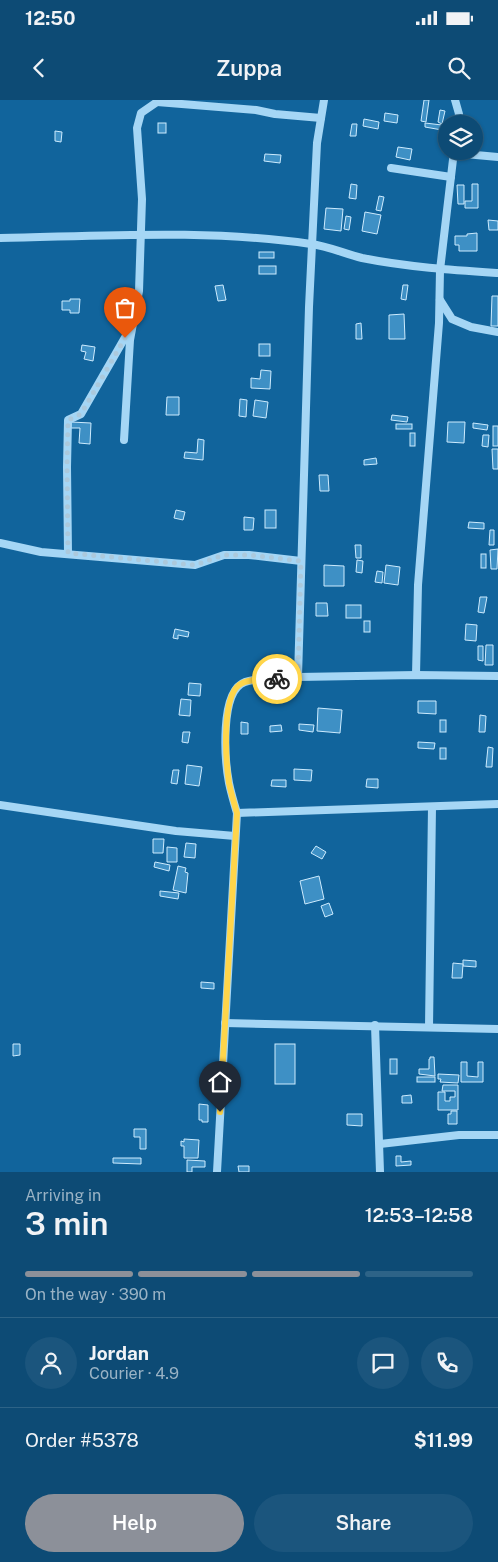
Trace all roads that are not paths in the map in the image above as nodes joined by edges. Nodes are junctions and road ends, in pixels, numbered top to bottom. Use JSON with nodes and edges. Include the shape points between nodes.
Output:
{"nodes":[{"id":1,"x":324,"y":100,"type":"edge"},
{"id":2,"x":455,"y":100,"type":"edge"},
{"id":3,"x":157,"y":101,"type":"edge"},
{"id":4,"x":459,"y":115,"type":"edge"},
{"id":5,"x":321,"y":118,"type":"junction"},
{"id":6,"x":483,"y":155,"type":"edge"},
{"id":7,"x":498,"y":157,"type":"edge"},
{"id":8,"x":453,"y":160,"type":"edge"},
{"id":9,"x":391,"y":168,"type":"dead end"},
{"id":10,"x":451,"y":177,"type":"junction"},
{"id":11,"x":141,"y":234,"type":"junction"},
{"id":12,"x":0,"y":238,"type":"edge"},
{"id":13,"x":313,"y":244,"type":"junction"},
{"id":14,"x":440,"y":270,"type":"junction"},
{"id":15,"x":498,"y":273,"type":"edge"},
{"id":16,"x":440,"y":299,"type":"junction"},
{"id":17,"x":133,"y":322,"type":"junction"},
{"id":18,"x":498,"y":332,"type":"edge"},
{"id":19,"x":124,"y":440,"type":"dead end"},
{"id":20,"x":0,"y":543,"type":"edge"},
{"id":21,"x":68,"y":553,"type":"junction"},
{"id":22,"x":301,"y":561,"type":"junction"},
{"id":23,"x":416,"y":675,"type":"junction"},
{"id":24,"x":498,"y":676,"type":"edge"},
{"id":25,"x":298,"y":677,"type":"junction"},
{"id":26,"x":498,"y":804,"type":"edge"},
{"id":27,"x":0,"y":805,"type":"edge"},
{"id":28,"x":432,"y":807,"type":"junction"},
{"id":29,"x":237,"y":813,"type":"junction"},
{"id":30,"x":236,"y":836,"type":"junction"},
{"id":31,"x":225,"y":1023,"type":"junction"},
{"id":32,"x":375,"y":1025,"type":"junction"},
{"id":33,"x":429,"y":1027,"type":"junction"},
{"id":34,"x":498,"y":1029,"type":"edge"},
{"id":35,"x":498,"y":1134,"type":"edge"},
{"id":36,"x":380,"y":1144,"type":"junction"},
{"id":37,"x":217,"y":1172,"type":"edge"},
{"id":38,"x":380,"y":1172,"type":"edge"}],
"edges":[{"from":1,"to":5,"type":"street"},
{"from":2,"to":4,"type":"street"},
{"from":3,"to":5,"type":"street"},
{"from":3,"to":11,"type":"street","via":[[141,113],[137,128]]},
{"from":5,"to":13,"type":"street"},
{"from":6,"to":7,"type":"street"},
{"from":8,"to":10,"type":"street"},
{"from":9,"to":10,"type":"street"},
{"from":10,"to":14,"type":"street"},
{"from":11,"to":12,"type":"street"},
{"from":11,"to":13,"type":"street","via":[[216,235]]},
{"from":11,"to":17,"type":"street","via":[[139,291]]},
{"from":13,"to":14,"type":"street","via":[[362,258]]},
{"from":13,"to":22,"type":"street"},
{"from":14,"to":15,"type":"street"},
{"from":14,"to":16,"type":"street"},
{"from":16,"to":18,"type":"street","via":[[452,319],[472,328]]},
{"from":16,"to":23,"type":"street","via":[[418,585]]},
{"from":17,"to":19,"type":"street"},
{"from":17,"to":21,"type":"street","via":[[81,414],[68,420]]},
{"from":20,"to":21,"type":"street","via":[[41,552]]},
{"from":21,"to":22,"type":"street","via":[[195,565],[224,555]]},
{"from":22,"to":25,"type":"street"},
{"from":23,"to":24,"type":"street"},
{"from":23,"to":25,"type":"street"},
{"from":25,"to":29,"type":"street","via":[[246,681],[233,693],[225,750]]},
{"from":26,"to":28,"type":"street"},
{"from":27,"to":30,"type":"street","via":[[176,831]]},
{"from":28,"to":29,"type":"street"},
{"from":28,"to":33,"type":"street"},
{"from":29,"to":30,"type":"street"},
{"from":30,"to":31,"type":"street"},
{"from":31,"to":32,"type":"street"},
{"from":31,"to":37,"type":"street"},
{"from":32,"to":33,"type":"street"},
{"from":32,"to":36,"type":"street"},
{"from":33,"to":34,"type":"street"},
{"from":35,"to":36,"type":"street"},
{"from":36,"to":38,"type":"street"}]}
